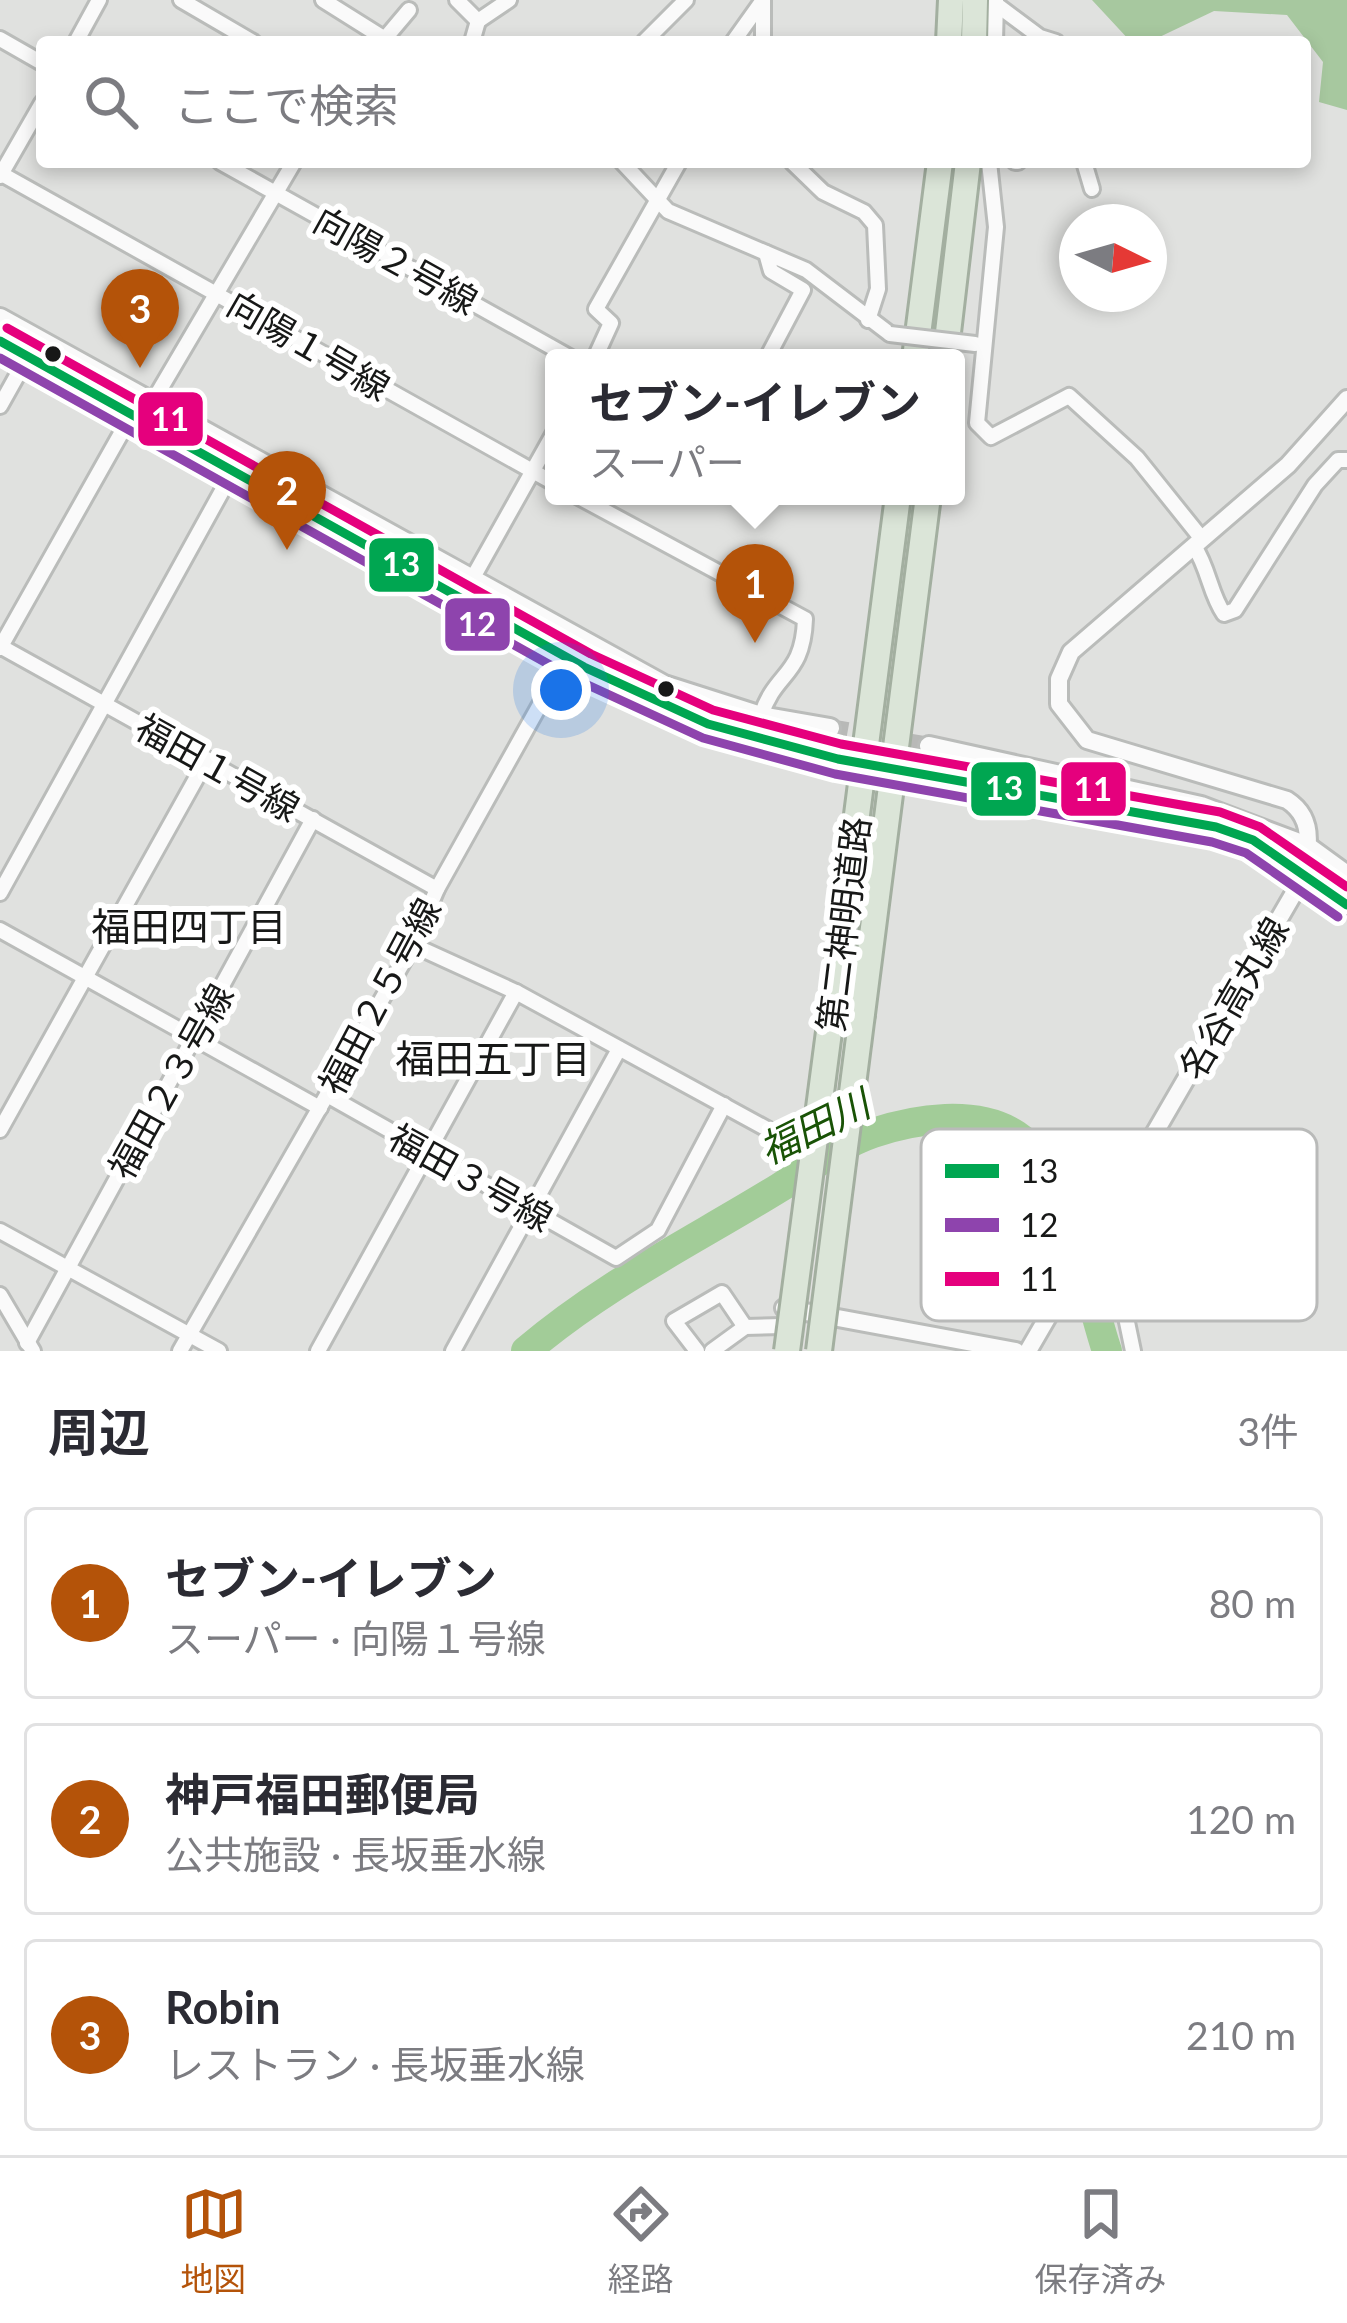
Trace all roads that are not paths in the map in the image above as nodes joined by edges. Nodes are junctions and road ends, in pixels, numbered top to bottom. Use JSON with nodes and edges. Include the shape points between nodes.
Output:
{"nodes":[{"id":1,"x":99,"y":0,"type":"edge"},
{"id":2,"x":181,"y":0,"type":"edge"},
{"id":3,"x":323,"y":0,"type":"edge"},
{"id":4,"x":457,"y":0,"type":"edge"},
{"id":5,"x":509,"y":0,"type":"edge"},
{"id":6,"x":686,"y":0,"type":"edge"},
{"id":7,"x":763,"y":0,"type":"edge"},
{"id":8,"x":951,"y":0,"type":"edge"},
{"id":9,"x":990,"y":2,"type":"edge"},
{"id":10,"x":409,"y":10,"type":"dead end"},
{"id":11,"x":478,"y":22,"type":"junction"},
{"id":12,"x":79,"y":36,"type":"edge"},
{"id":13,"x":244,"y":36,"type":"edge"},
{"id":14,"x":377,"y":36,"type":"edge"},
{"id":15,"x":388,"y":36,"type":"edge"},
{"id":16,"x":474,"y":36,"type":"edge"},
{"id":17,"x":650,"y":36,"type":"edge"},
{"id":18,"x":737,"y":36,"type":"edge"},
{"id":19,"x":763,"y":36,"type":"edge"},
{"id":20,"x":949,"y":36,"type":"edge"},
{"id":21,"x":976,"y":36,"type":"edge"},
{"id":22,"x":993,"y":36,"type":"edge"},
{"id":23,"x":1039,"y":36,"type":"edge"},
{"id":24,"x":0,"y":39,"type":"edge"},
{"id":25,"x":36,"y":60,"type":"edge"},
{"id":26,"x":36,"y":113,"type":"edge"},
{"id":27,"x":231,"y":168,"type":"edge"},
{"id":28,"x":289,"y":168,"type":"edge"},
{"id":29,"x":627,"y":168,"type":"edge"},
{"id":30,"x":676,"y":168,"type":"edge"},
{"id":31,"x":798,"y":168,"type":"edge"},
{"id":32,"x":939,"y":168,"type":"edge"},
{"id":33,"x":967,"y":168,"type":"edge"},
{"id":34,"x":990,"y":168,"type":"edge"},
{"id":35,"x":1086,"y":168,"type":"edge"},
{"id":36,"x":0,"y":174,"type":"edge"},
{"id":37,"x":1093,"y":190,"type":"dead end"},
{"id":38,"x":273,"y":191,"type":"junction"},
{"id":39,"x":657,"y":201,"type":"junction"},
{"id":40,"x":766,"y":253,"type":"junction"},
{"id":41,"x":215,"y":292,"type":"junction"},
{"id":42,"x":0,"y":318,"type":"edge"},
{"id":43,"x":868,"y":320,"type":"junction"},
{"id":44,"x":0,"y":341,"type":"edge"},
{"id":45,"x":980,"y":345,"type":"junction"},
{"id":46,"x":556,"y":349,"type":"edge"},
{"id":47,"x":600,"y":349,"type":"edge"},
{"id":48,"x":772,"y":349,"type":"edge"},
{"id":49,"x":916,"y":349,"type":"edge"},
{"id":50,"x":946,"y":349,"type":"edge"},
{"id":51,"x":28,"y":356,"type":"junction"},
{"id":52,"x":1347,"y":399,"type":"edge"},
{"id":53,"x":152,"y":404,"type":"junction"},
{"id":54,"x":0,"y":406,"type":"edge"},
{"id":55,"x":132,"y":414,"type":"junction"},
{"id":56,"x":545,"y":450,"type":"edge"},
{"id":57,"x":1347,"y":460,"type":"edge"},
{"id":58,"x":233,"y":471,"type":"junction"},
{"id":59,"x":532,"y":472,"type":"junction"},
{"id":60,"x":545,"y":478,"type":"edge"},
{"id":61,"x":595,"y":505,"type":"edge"},
{"id":62,"x":897,"y":505,"type":"edge"},
{"id":63,"x":927,"y":505,"type":"edge"},
{"id":64,"x":1198,"y":543,"type":"junction"},
{"id":65,"x":471,"y":581,"type":"junction"},
{"id":66,"x":0,"y":647,"type":"edge"},
{"id":67,"x":571,"y":648,"type":"junction"},
{"id":68,"x":104,"y":705,"type":"junction"},
{"id":69,"x":761,"y":716,"type":"junction"},
{"id":70,"x":830,"y":728,"type":"tunnel mouth"},
{"id":71,"x":929,"y":746,"type":"tunnel mouth"},
{"id":72,"x":207,"y":759,"type":"junction"},
{"id":73,"x":838,"y":759,"type":"dead end"},
{"id":74,"x":917,"y":772,"type":"dead end"},
{"id":75,"x":313,"y":819,"type":"junction"},
{"id":76,"x":1307,"y":846,"type":"junction"},
{"id":77,"x":1302,"y":871,"type":"junction"},
{"id":78,"x":1347,"y":874,"type":"edge"},
{"id":79,"x":437,"y":889,"type":"junction"},
{"id":80,"x":0,"y":893,"type":"edge"},
{"id":81,"x":1347,"y":904,"type":"edge"},
{"id":82,"x":0,"y":930,"type":"edge"},
{"id":83,"x":413,"y":945,"type":"junction"},
{"id":84,"x":83,"y":976,"type":"junction"},
{"id":85,"x":516,"y":992,"type":"junction"},
{"id":86,"x":193,"y":1038,"type":"junction"},
{"id":87,"x":619,"y":1048,"type":"junction"},
{"id":88,"x":323,"y":1101,"type":"junction"},
{"id":89,"x":724,"y":1106,"type":"junction"},
{"id":90,"x":809,"y":1119,"type":"dead end"},
{"id":91,"x":1157,"y":1129,"type":"edge"},
{"id":92,"x":0,"y":1130,"type":"edge"},
{"id":93,"x":426,"y":1152,"type":"junction"},
{"id":94,"x":531,"y":1212,"type":"junction"},
{"id":95,"x":0,"y":1231,"type":"edge"},
{"id":96,"x":68,"y":1268,"type":"junction"},
{"id":97,"x":0,"y":1294,"type":"edge"},
{"id":98,"x":844,"y":1319,"type":"junction"},
{"id":99,"x":1046,"y":1321,"type":"edge"},
{"id":100,"x":1127,"y":1321,"type":"edge"},
{"id":101,"x":746,"y":1328,"type":"junction"},
{"id":102,"x":190,"y":1335,"type":"junction"},
{"id":103,"x":783,"y":1343,"type":"edge"},
{"id":104,"x":30,"y":1347,"type":"edge"},
{"id":105,"x":180,"y":1351,"type":"edge"},
{"id":106,"x":219,"y":1351,"type":"edge"},
{"id":107,"x":318,"y":1351,"type":"edge"},
{"id":108,"x":453,"y":1351,"type":"edge"},
{"id":109,"x":697,"y":1351,"type":"edge"},
{"id":110,"x":712,"y":1351,"type":"edge"},
{"id":111,"x":820,"y":1351,"type":"edge"},
{"id":112,"x":1016,"y":1351,"type":"edge"},
{"id":113,"x":1028,"y":1351,"type":"edge"},
{"id":114,"x":1133,"y":1351,"type":"edge"}],
"edges":[{"from":1,"to":12,"type":"street"},
{"from":2,"to":13,"type":"street"},
{"from":3,"to":14,"type":"street"},
{"from":4,"to":11,"type":"street"},
{"from":5,"to":11,"type":"street"},
{"from":6,"to":17,"type":"street"},
{"from":7,"to":18,"type":"street"},
{"from":7,"to":19,"type":"street"},
{"from":8,"to":20,"type":"highway"},
{"from":9,"to":21,"type":"highway"},
{"from":9,"to":22,"type":"street"},
{"from":9,"to":23,"type":"street"},
{"from":10,"to":15,"type":"street"},
{"from":11,"to":16,"type":"street"},
{"from":24,"to":25,"type":"street"},
{"from":26,"to":36,"type":"street"},
{"from":27,"to":38,"type":"street","name":"向陽２号線"},
{"from":28,"to":38,"type":"street"},
{"from":29,"to":39,"type":"street"},
{"from":30,"to":39,"type":"street"},
{"from":31,"to":43,"type":"street","via":[[875,225],[878,290]]},
{"from":32,"to":49,"type":"highway"},
{"from":33,"to":50,"type":"highway"},
{"from":34,"to":45,"type":"street","via":[[997,227]]},
{"from":35,"to":37,"type":"street"},
{"from":36,"to":41,"type":"street","name":"向陽１号線"},
{"from":38,"to":41,"type":"street"},
{"from":38,"to":46,"type":"street","name":"向陽２号線"},
{"from":39,"to":40,"type":"street"},
{"from":39,"to":47,"type":"street","via":[[596,309],[611,323]]},
{"from":40,"to":43,"type":"street","via":[[842,293]]},
{"from":40,"to":48,"type":"street","via":[[771,272],[803,290]]},
{"from":41,"to":53,"type":"street"},
{"from":41,"to":59,"type":"street","name":"向陽１号線"},
{"from":42,"to":53,"type":"main road"},
{"from":43,"to":45,"type":"street","bridge":true,"via":[[890,334]]},
{"from":44,"to":51,"type":"main road"},
{"from":45,"to":64,"type":"street","via":[[977,423],[992,437],[1069,395],[1137,458]]},
{"from":51,"to":54,"type":"street"},
{"from":51,"to":55,"type":"main road"},
{"from":52,"to":64,"type":"street","via":[[1288,465]]},
{"from":53,"to":55,"type":"street"},
{"from":53,"to":65,"type":"main road"},
{"from":55,"to":58,"type":"main road"},
{"from":55,"to":66,"type":"street"},
{"from":56,"to":59,"type":"street"},
{"from":57,"to":64,"type":"street","via":[[1315,485],[1235,610],[1224,614],[1216,602]]},
{"from":58,"to":67,"type":"main road"},
{"from":58,"to":68,"type":"street"},
{"from":59,"to":60,"type":"street","name":"向陽１号線"},
{"from":59,"to":65,"type":"street"},
{"from":61,"to":69,"type":"street","via":[[805,619],[804,653]]},
{"from":62,"to":103,"type":"highway","name":"第二神明道路","bridge":true},
{"from":63,"to":111,"type":"highway","name":"第二神明道路","bridge":true},
{"from":64,"to":76,"type":"street","via":[[1071,652],[1059,679],[1064,716],[1103,748],[1288,800],[1309,826]]},
{"from":65,"to":67,"type":"main road"},
{"from":66,"to":68,"type":"street","name":"福田１号線"},
{"from":67,"to":69,"type":"main road"},
{"from":67,"to":73,"type":"main road","via":[[708,724]]},
{"from":67,"to":79,"type":"street","name":"福田２５号線"},
{"from":68,"to":72,"type":"street","name":"福田１号線"},
{"from":68,"to":80,"type":"street"},
{"from":69,"to":70,"type":"main road"},
{"from":71,"to":76,"type":"main road","via":[[1201,806]]},
{"from":72,"to":75,"type":"street","name":"福田１号線"},
{"from":72,"to":84,"type":"street"},
{"from":74,"to":77,"type":"main road","via":[[1216,827]]},
{"from":75,"to":79,"type":"street","name":"福田１号線"},
{"from":75,"to":86,"type":"street","name":"福田２３号線"},
{"from":76,"to":77,"type":"street","name":"名谷高丸線"},
{"from":76,"to":78,"type":"main road"},
{"from":77,"to":81,"type":"main road"},
{"from":77,"to":91,"type":"street","name":"名谷高丸線"},
{"from":79,"to":83,"type":"street","name":"福田２５号線"},
{"from":82,"to":84,"type":"street","name":"福田３号線"},
{"from":83,"to":85,"type":"street"},
{"from":83,"to":88,"type":"street","name":"福田２５号線"},
{"from":84,"to":86,"type":"street","name":"福田３号線"},
{"from":84,"to":92,"type":"street"},
{"from":85,"to":87,"type":"street"},
{"from":85,"to":93,"type":"street"},
{"from":86,"to":88,"type":"street","name":"福田３号線"},
{"from":86,"to":96,"type":"street","name":"福田２３号線"},
{"from":87,"to":89,"type":"street"},
{"from":87,"to":94,"type":"street"},
{"from":88,"to":93,"type":"street","name":"福田３号線"},
{"from":88,"to":102,"type":"street","name":"福田２５号線"},
{"from":89,"to":90,"type":"street","via":[[778,1135]]},
{"from":89,"to":94,"type":"street","name":"福田３号線","via":[[658,1230],[616,1258]]},
{"from":93,"to":94,"type":"street","name":"福田３号線"},
{"from":93,"to":107,"type":"street"},
{"from":94,"to":108,"type":"street"},
{"from":95,"to":96,"type":"street"},
{"from":96,"to":102,"type":"street"},
{"from":96,"to":104,"type":"street","name":"福田２３号線"},
{"from":97,"to":104,"type":"street"},
{"from":98,"to":103,"type":"street","via":[[784,1308]]},
{"from":98,"to":111,"type":"street"},
{"from":98,"to":112,"type":"street"},
{"from":99,"to":113,"type":"street","name":"名谷高丸線"},
{"from":100,"to":114,"type":"street"},
{"from":101,"to":103,"type":"street"},
{"from":101,"to":109,"type":"street","via":[[722,1293],[674,1321]]},
{"from":101,"to":110,"type":"street"},
{"from":102,"to":105,"type":"street","name":"福田２５号線"},
{"from":102,"to":106,"type":"street"}]}
